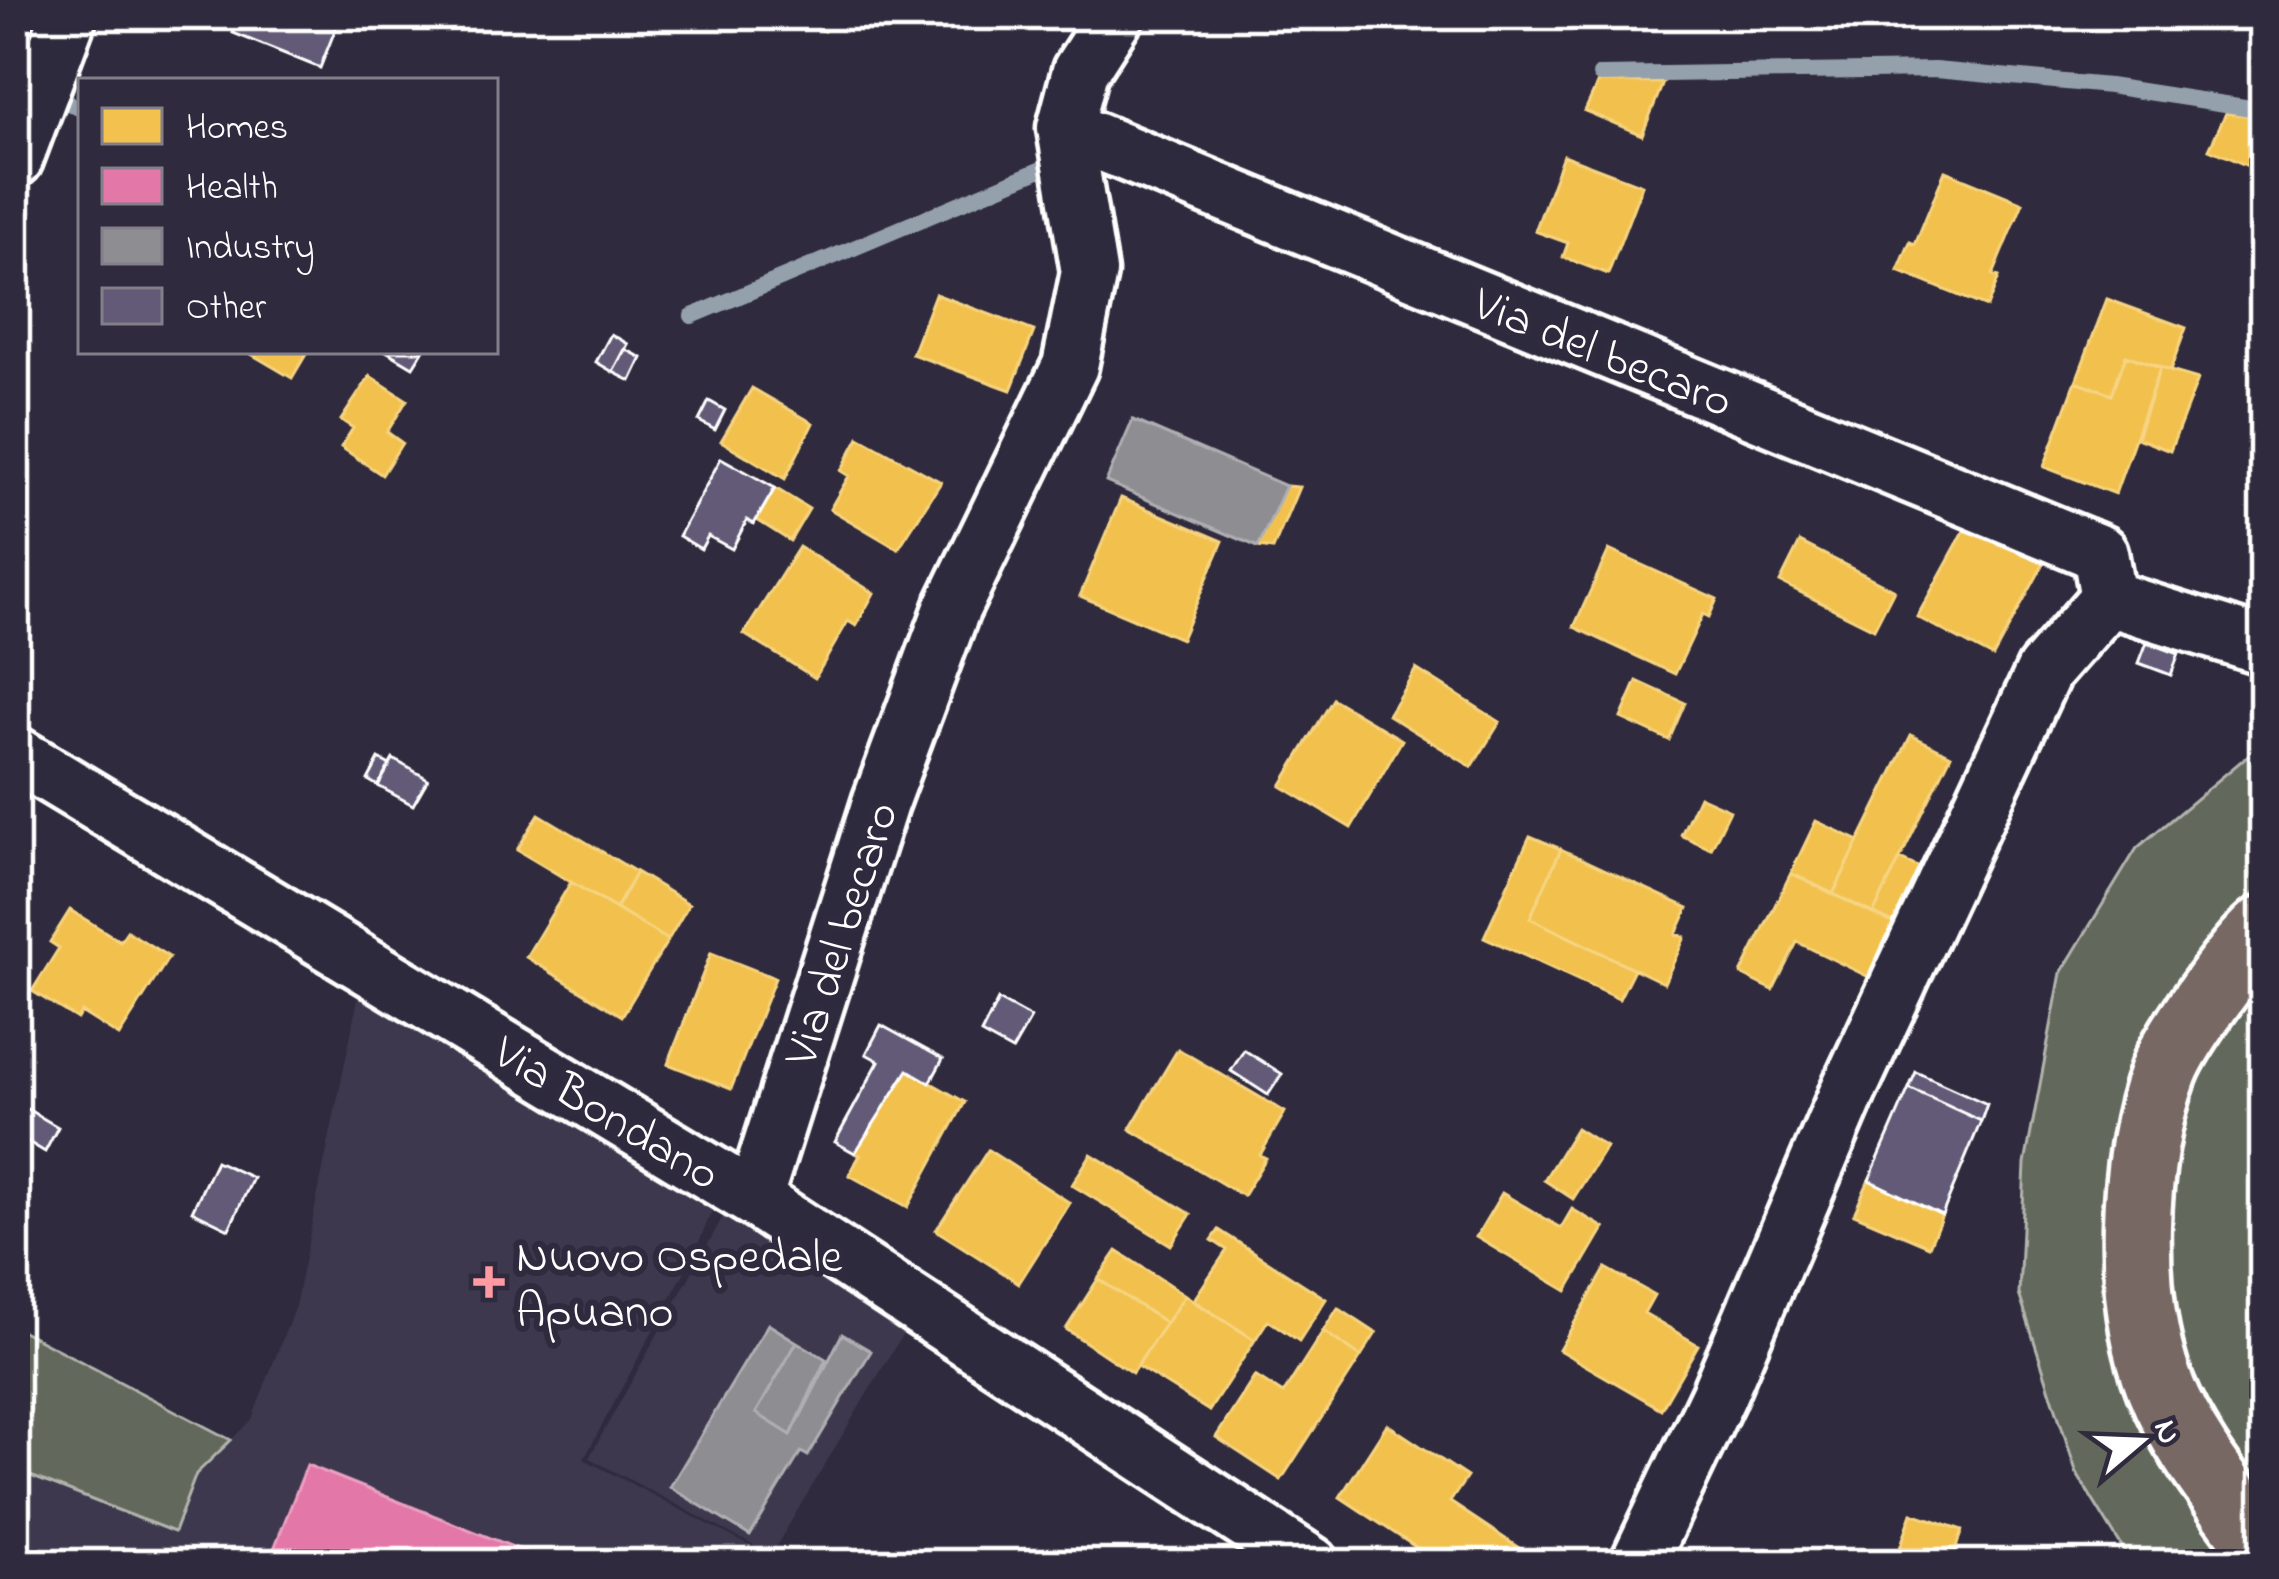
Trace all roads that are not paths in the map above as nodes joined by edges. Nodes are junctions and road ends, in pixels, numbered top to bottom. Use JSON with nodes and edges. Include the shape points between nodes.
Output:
{"nodes":[{"id":1,"x":69,"y":15,"type":"edge"},
{"id":2,"x":1116,"y":15,"type":"edge"},
{"id":3,"x":1065,"y":128,"type":"junction"},
{"id":4,"x":15,"y":159,"type":"edge"},
{"id":5,"x":2108,"y":598,"type":"junction"},
{"id":6,"x":2264,"y":647,"type":"edge"},
{"id":7,"x":15,"y":754,"type":"edge"},
{"id":8,"x":2264,"y":930,"type":"edge"},
{"id":9,"x":754,"y":1199,"type":"junction"},
{"id":10,"x":2264,"y":1548,"type":"edge"},
{"id":11,"x":1311,"y":1564,"type":"edge"},
{"id":12,"x":1638,"y":1564,"type":"edge"}],
"edges":[{"from":1,"to":4,"type":"street"},
{"from":2,"to":3,"type":"street","name":"Via del becaro","via":[[1080,71]]},
{"from":3,"to":5,"type":"street","name":"Via del becaro","via":[[2100,553]]},
{"from":3,"to":9,"type":"street","name":"Via del becaro","via":[[1089,272],[1070,366],[952,609],[880,802]]},
{"from":5,"to":6,"type":"street"},
{"from":5,"to":12,"type":"street","via":[[2044,671]]},
{"from":7,"to":9,"type":"street","name":"Via Bondano"},
{"from":8,"to":10,"type":"highway","via":[[2164,1069],[2139,1178],[2138,1287],[2160,1386],[2199,1458]]},
{"from":9,"to":11,"type":"street","name":"Via Bondano"}]}
